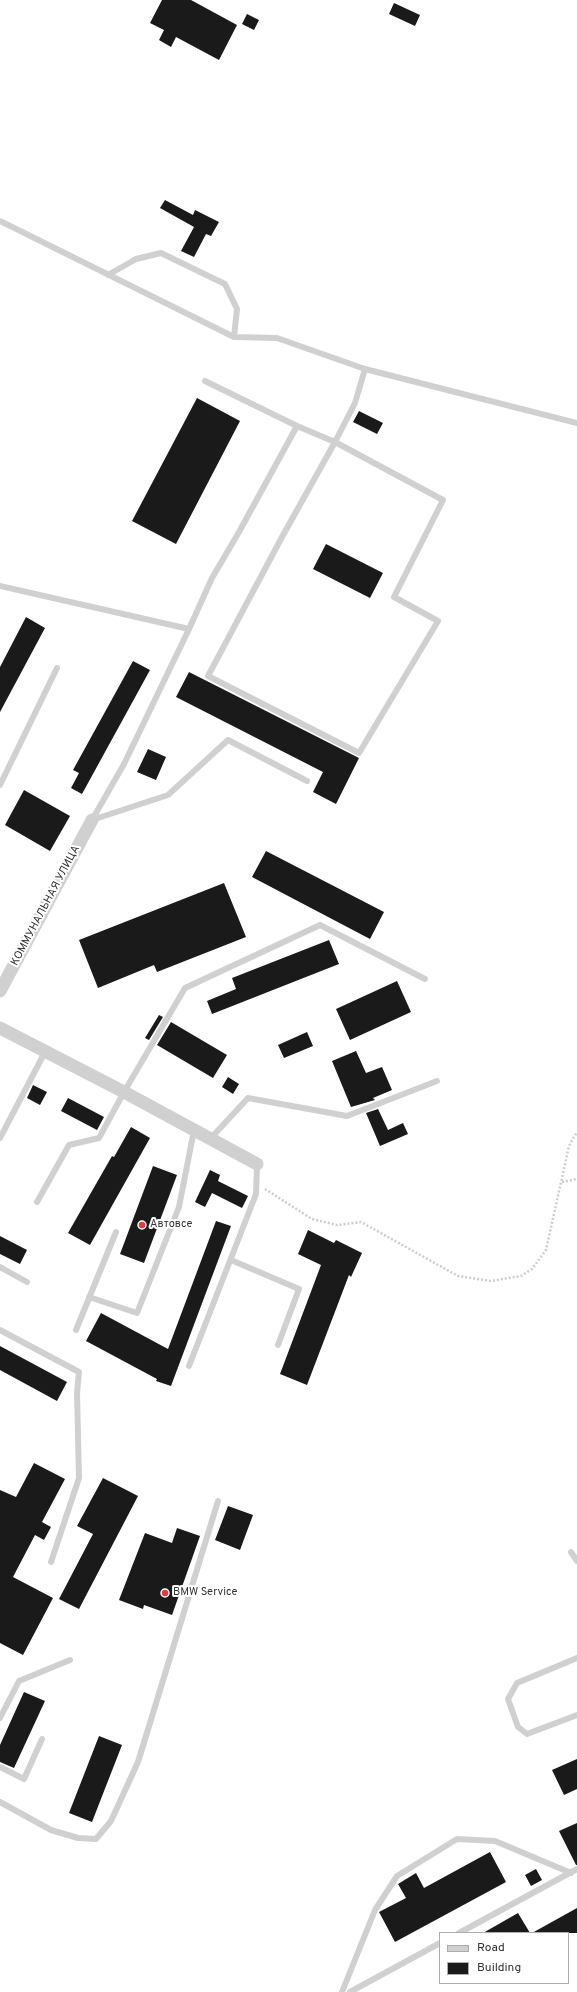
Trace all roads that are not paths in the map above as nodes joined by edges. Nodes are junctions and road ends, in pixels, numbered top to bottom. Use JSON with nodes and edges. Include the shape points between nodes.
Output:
{"nodes":[{"id":1,"x":0,"y":221,"type":"edge"},
{"id":2,"x":108,"y":275,"type":"junction"},
{"id":3,"x":234,"y":337,"type":"junction"},
{"id":4,"x":365,"y":369,"type":"junction"},
{"id":5,"x":205,"y":381,"type":"dead end"},
{"id":6,"x":577,"y":423,"type":"edge"},
{"id":7,"x":297,"y":426,"type":"junction"},
{"id":8,"x":335,"y":442,"type":"junction"},
{"id":9,"x":0,"y":586,"type":"edge"},
{"id":10,"x":189,"y":629,"type":"junction"},
{"id":11,"x":57,"y":668,"type":"dead end"},
{"id":12,"x":307,"y":782,"type":"dead end"},
{"id":13,"x":0,"y":785,"type":"edge"},
{"id":14,"x":92,"y":820,"type":"junction"},
{"id":15,"x":425,"y":979,"type":"dead end"},
{"id":16,"x":0,"y":991,"type":"edge"},
{"id":17,"x":0,"y":1028,"type":"edge"},
{"id":18,"x":45,"y":1052,"type":"junction"},
{"id":19,"x":436,"y":1081,"type":"dead end"},
{"id":20,"x":124,"y":1092,"type":"junction"},
{"id":21,"x":194,"y":1130,"type":"junction"},
{"id":22,"x":0,"y":1138,"type":"edge"},
{"id":23,"x":210,"y":1138,"type":"junction"},
{"id":24,"x":256,"y":1164,"type":"joint"},
{"id":25,"x":37,"y":1202,"type":"dead end"},
{"id":26,"x":116,"y":1232,"type":"dead end"},
{"id":27,"x":231,"y":1260,"type":"junction"},
{"id":28,"x":0,"y":1267,"type":"edge"},
{"id":29,"x":27,"y":1282,"type":"dead end"},
{"id":30,"x":89,"y":1297,"type":"junction"},
{"id":31,"x":0,"y":1330,"type":"edge"},
{"id":32,"x":76,"y":1330,"type":"dead end"},
{"id":33,"x":278,"y":1345,"type":"dead end"},
{"id":34,"x":189,"y":1366,"type":"dead end"},
{"id":35,"x":218,"y":1501,"type":"dead end"},
{"id":36,"x":571,"y":1552,"type":"dead end"},
{"id":37,"x":577,"y":1561,"type":"edge"},
{"id":38,"x":51,"y":1562,"type":"dead end"},
{"id":39,"x":577,"y":1658,"type":"edge"},
{"id":40,"x":70,"y":1660,"type":"dead end"},
{"id":41,"x":577,"y":1715,"type":"edge"},
{"id":42,"x":0,"y":1718,"type":"edge"},
{"id":43,"x":42,"y":1738,"type":"dead end"},
{"id":44,"x":0,"y":1767,"type":"edge"},
{"id":45,"x":0,"y":1802,"type":"edge"},
{"id":46,"x":574,"y":1871,"type":"edge"},
{"id":47,"x":461,"y":1932,"type":"edge"},
{"id":48,"x":439,"y":1944,"type":"edge"},
{"id":49,"x":342,"y":1992,"type":"edge"},
{"id":50,"x":350,"y":1992,"type":"edge"}],
"edges":[{"from":1,"to":2,"type":"lane"},
{"from":2,"to":3,"type":"lane"},
{"from":2,"to":3,"type":"lane","via":[[136,259],[162,253],[226,284],[237,309]]},
{"from":3,"to":4,"type":"lane","via":[[277,338]]},
{"from":4,"to":6,"type":"lane"},
{"from":4,"to":8,"type":"lane","via":[[354,403]]},
{"from":5,"to":7,"type":"lane"},
{"from":7,"to":8,"type":"lane"},
{"from":7,"to":10,"type":"lane","via":[[212,578]]},
{"from":8,"to":8,"type":"lane","via":[[208,676],[359,753],[438,621],[394,597],[443,500]]},
{"from":9,"to":10,"type":"lane"},
{"from":10,"to":14,"type":"lane","via":[[124,764]]},
{"from":11,"to":13,"type":"lane"},
{"from":12,"to":14,"type":"lane","via":[[228,740],[168,795]]},
{"from":14,"to":16,"type":"street","name":"КОММУНАЛЬНАЯ УЛИЦА"},
{"from":15,"to":20,"type":"lane","via":[[320,925],[185,988]]},
{"from":17,"to":18,"type":"street"},
{"from":18,"to":20,"type":"street"},
{"from":18,"to":22,"type":"lane"},
{"from":19,"to":23,"type":"lane","via":[[347,1116],[248,1098]]},
{"from":20,"to":21,"type":"street"},
{"from":20,"to":25,"type":"lane","via":[[99,1138],[69,1145]]},
{"from":21,"to":23,"type":"street"},
{"from":21,"to":30,"type":"lane","via":[[179,1206],[137,1313]]},
{"from":23,"to":24,"type":"street"},
{"from":24,"to":27,"type":"lane","via":[[256,1194]]},
{"from":26,"to":30,"type":"lane"},
{"from":27,"to":33,"type":"lane","via":[[299,1289]]},
{"from":27,"to":34,"type":"lane"},
{"from":28,"to":29,"type":"lane"},
{"from":30,"to":32,"type":"lane"},
{"from":31,"to":38,"type":"lane","via":[[79,1372],[79,1478]]},
{"from":35,"to":45,"type":"lane","via":[[138,1762],[111,1821],[96,1839],[78,1838],[50,1830]]},
{"from":36,"to":37,"type":"lane"},
{"from":39,"to":41,"type":"lane","via":[[517,1683],[508,1698],[518,1727],[527,1734]]},
{"from":40,"to":42,"type":"lane","via":[[18,1681]]},
{"from":43,"to":44,"type":"lane","via":[[24,1779]]},
{"from":46,"to":47,"type":"lane"},
{"from":46,"to":49,"type":"lane","via":[[495,1841],[457,1839],[397,1876],[375,1910]]},
{"from":48,"to":50,"type":"lane"}]}
